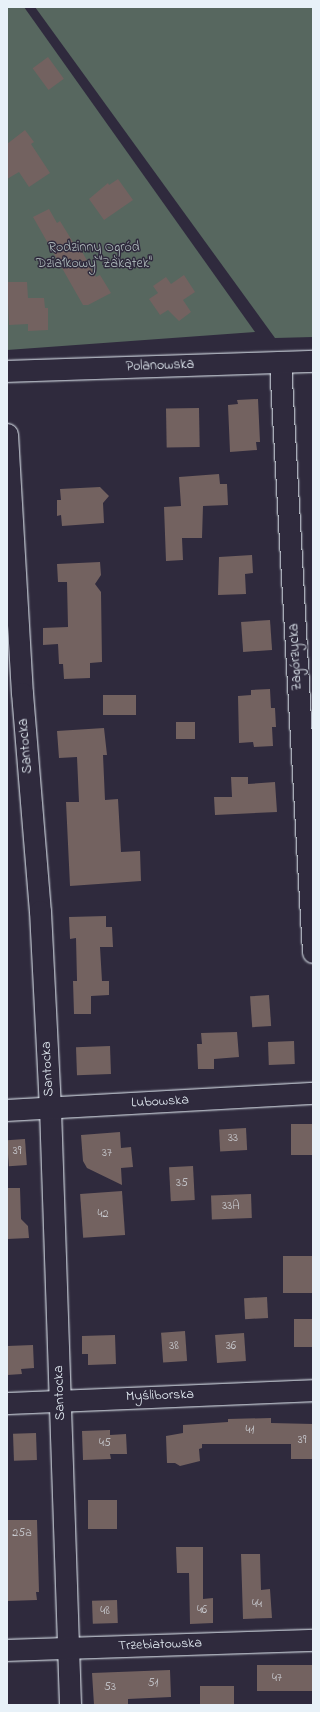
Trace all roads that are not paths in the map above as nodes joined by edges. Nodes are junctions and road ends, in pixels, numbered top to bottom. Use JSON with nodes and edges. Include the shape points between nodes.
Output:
{"nodes":[{"id":1,"x":313,"y":361,"type":"edge"},
{"id":2,"x":280,"y":362,"type":"junction"},
{"id":3,"x":7,"y":371,"type":"edge"},
{"id":4,"x":7,"y":434,"type":"edge"},
{"id":5,"x":313,"y":952,"type":"edge"},
{"id":6,"x":313,"y":1093,"type":"edge"},
{"id":7,"x":50,"y":1108,"type":"junction"},
{"id":8,"x":7,"y":1110,"type":"edge"},
{"id":9,"x":313,"y":1390,"type":"edge"},
{"id":10,"x":60,"y":1401,"type":"junction"},
{"id":11,"x":7,"y":1403,"type":"edge"},
{"id":12,"x":313,"y":1640,"type":"edge"},
{"id":13,"x":68,"y":1648,"type":"junction"},
{"id":14,"x":7,"y":1650,"type":"edge"},
{"id":15,"x":70,"y":1705,"type":"edge"}],
"edges":[{"from":1,"to":2,"type":"street","name":"Polanowska"},
{"from":2,"to":3,"type":"street","name":"Polanowska"},
{"from":2,"to":5,"type":"street","name":"Zagórzycka"},
{"from":4,"to":7,"type":"street","name":"Santocka","via":[[22,693],[40,911]]},
{"from":6,"to":7,"type":"street","name":"Lubowska"},
{"from":7,"to":8,"type":"street","name":"Lubowska"},
{"from":7,"to":10,"type":"street","name":"Santocka"},
{"from":9,"to":10,"type":"street","name":"Myśliborska"},
{"from":10,"to":11,"type":"street","name":"Myśliborska"},
{"from":10,"to":13,"type":"street","name":"Santocka"},
{"from":12,"to":13,"type":"street","name":"Trzebiatowska"},
{"from":13,"to":14,"type":"street","name":"Trzebiatowska"},
{"from":13,"to":15,"type":"street","name":"Santocka"}]}
